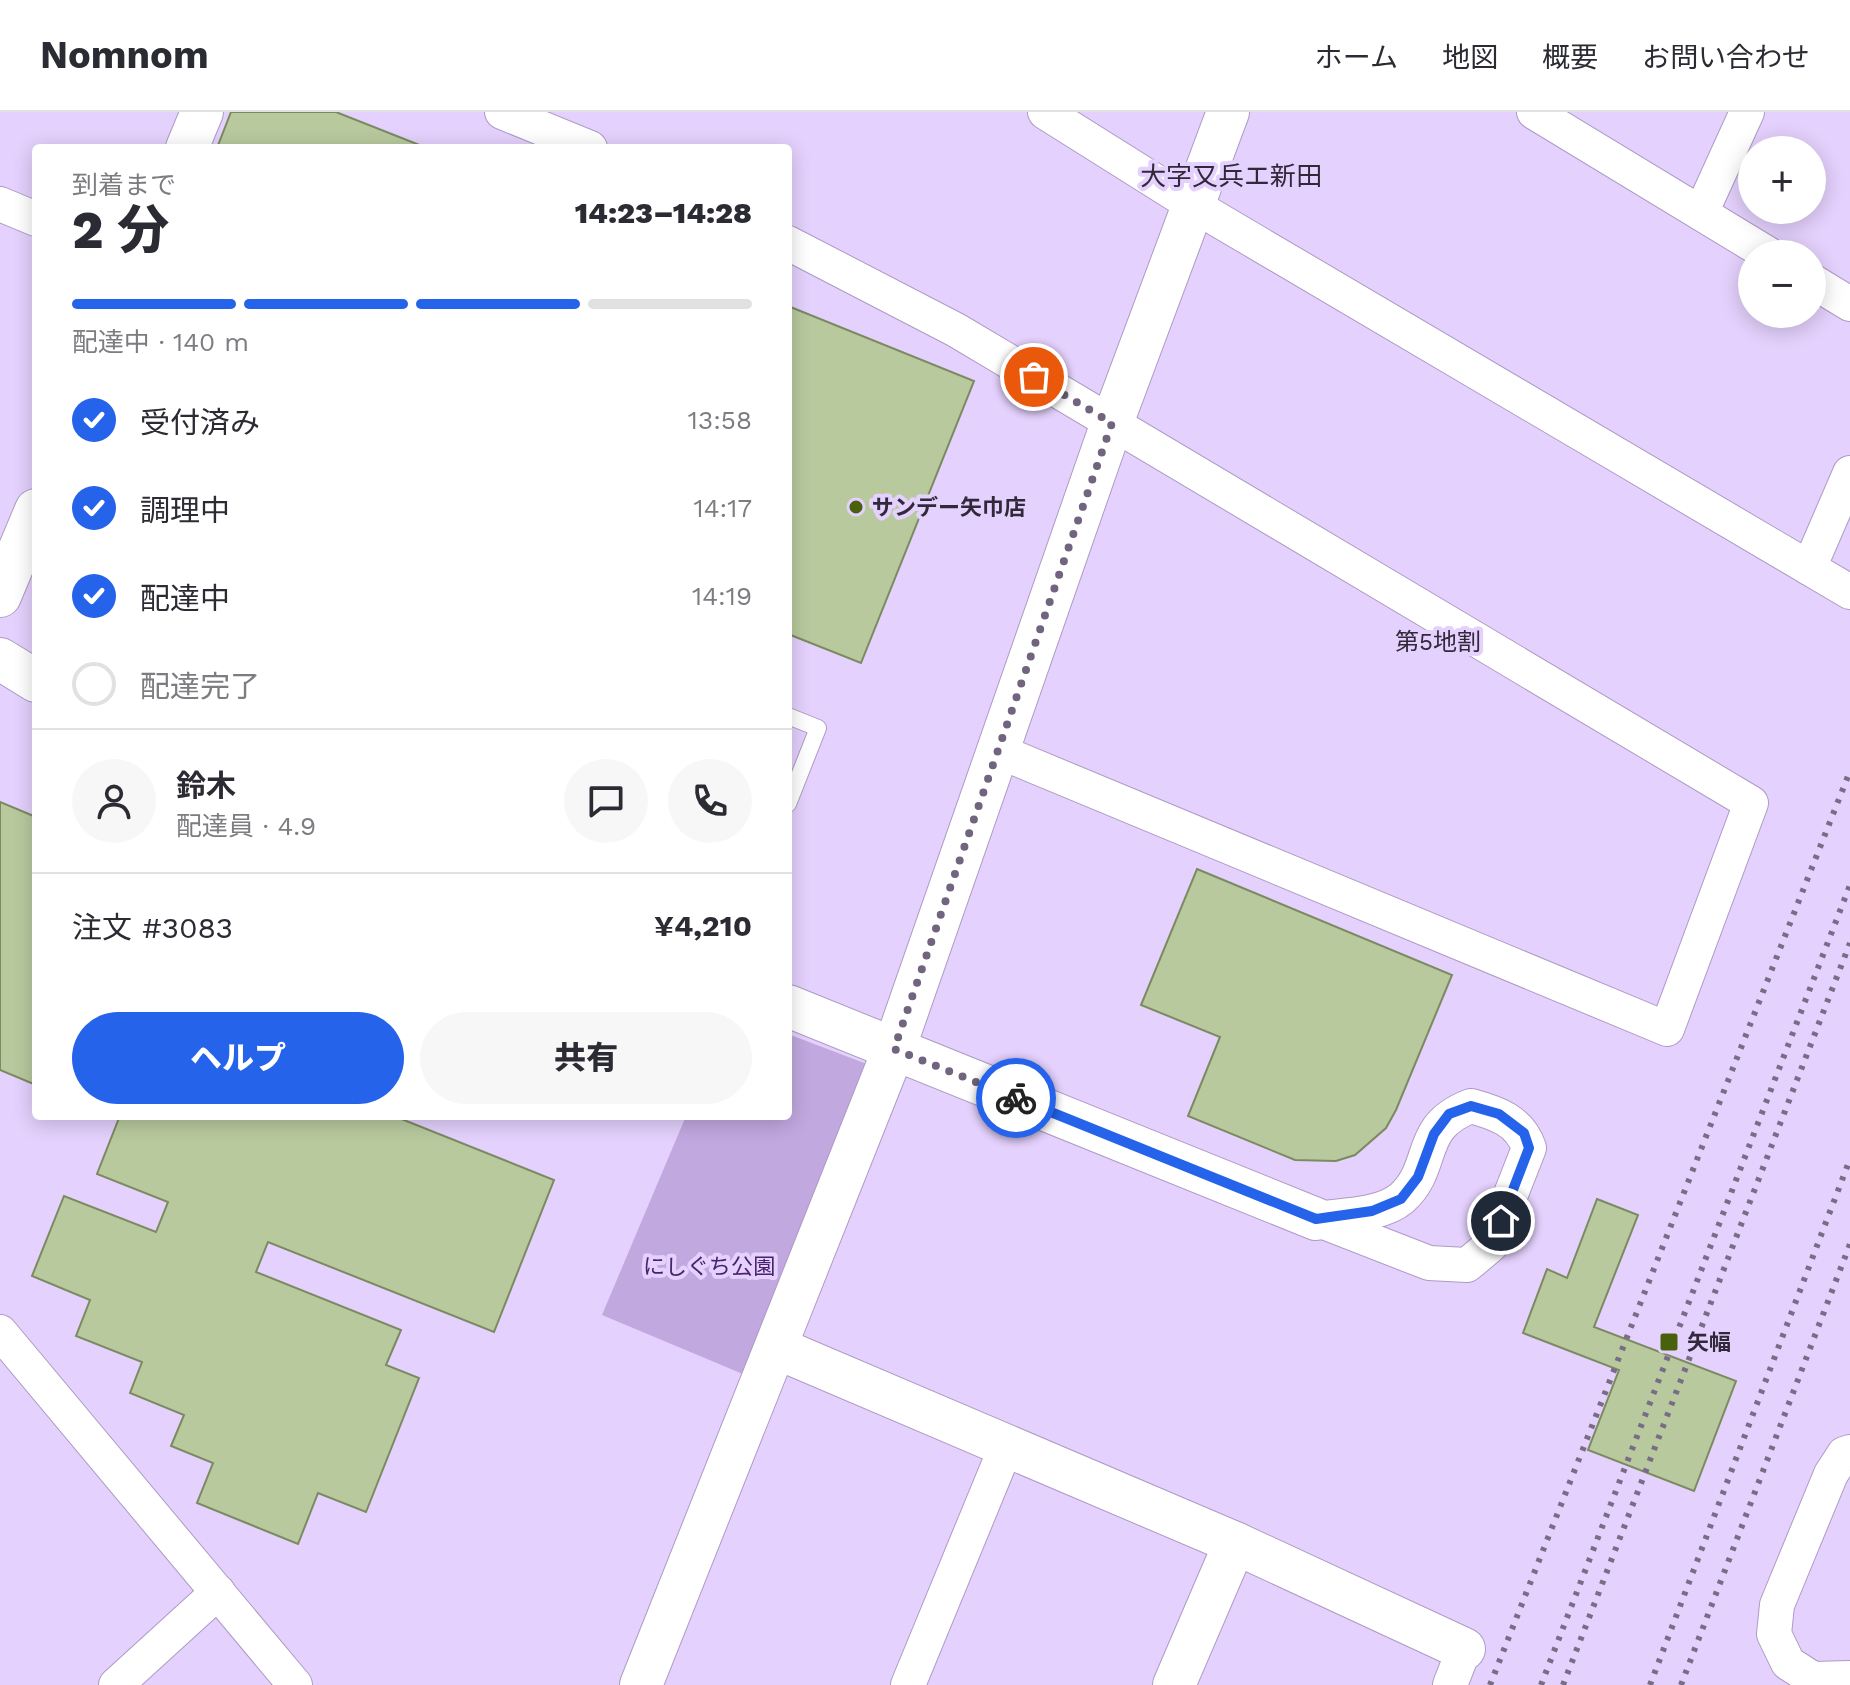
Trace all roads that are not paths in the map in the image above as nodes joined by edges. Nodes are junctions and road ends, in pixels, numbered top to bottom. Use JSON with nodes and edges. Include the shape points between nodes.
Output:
{"nodes":[{"id":1,"x":202,"y":112,"type":"edge"},
{"id":2,"x":502,"y":112,"type":"edge"},
{"id":3,"x":1045,"y":112,"type":"edge"},
{"id":4,"x":1228,"y":112,"type":"edge"},
{"id":5,"x":1534,"y":112,"type":"edge"},
{"id":6,"x":1747,"y":112,"type":"edge"},
{"id":7,"x":189,"y":144,"type":"edge"},
{"id":8,"x":580,"y":144,"type":"edge"},
{"id":9,"x":0,"y":204,"type":"edge"},
{"id":10,"x":1193,"y":205,"type":"junction"},
{"id":11,"x":1701,"y":213,"type":"junction"},
{"id":12,"x":32,"y":217,"type":"edge"},
{"id":13,"x":1745,"y":240,"type":"edge"},
{"id":14,"x":792,"y":245,"type":"edge"},
{"id":15,"x":1826,"y":289,"type":"edge"},
{"id":16,"x":1850,"y":304,"type":"edge"},
{"id":17,"x":1112,"y":423,"type":"junction"},
{"id":18,"x":1850,"y":473,"type":"edge"},
{"id":19,"x":32,"y":520,"type":"edge"},
{"id":20,"x":1809,"y":568,"type":"junction"},
{"id":21,"x":1850,"y":592,"type":"edge"},
{"id":22,"x":0,"y":596,"type":"edge"},
{"id":23,"x":0,"y":659,"type":"edge"},
{"id":24,"x":32,"y":679,"type":"edge"},
{"id":25,"x":792,"y":718,"type":"edge"},
{"id":26,"x":998,"y":751,"type":"junction"},
{"id":27,"x":792,"y":794,"type":"edge"},
{"id":28,"x":792,"y":1008,"type":"edge"},
{"id":29,"x":894,"y":1049,"type":"junction"},
{"id":30,"x":1316,"y":1219,"type":"junction"},
{"id":31,"x":0,"y":1332,"type":"edge"},
{"id":32,"x":777,"y":1348,"type":"junction"},
{"id":33,"x":1006,"y":1447,"type":"junction"},
{"id":34,"x":1850,"y":1452,"type":"edge"},
{"id":35,"x":1235,"y":1543,"type":"junction"},
{"id":36,"x":218,"y":1592,"type":"junction"},
{"id":37,"x":1457,"y":1667,"type":"edge"},
{"id":38,"x":1850,"y":1678,"type":"edge"},
{"id":39,"x":116,"y":1685,"type":"edge"},
{"id":40,"x":295,"y":1685,"type":"edge"},
{"id":41,"x":641,"y":1685,"type":"edge"},
{"id":42,"x":908,"y":1685,"type":"edge"},
{"id":43,"x":1174,"y":1685,"type":"edge"}],
"edges":[{"from":1,"to":7,"type":"street"},
{"from":2,"to":8,"type":"street"},
{"from":3,"to":10,"type":"street"},
{"from":4,"to":10,"type":"street"},
{"from":5,"to":11,"type":"street"},
{"from":6,"to":11,"type":"street"},
{"from":9,"to":12,"type":"street"},
{"from":10,"to":17,"type":"street"},
{"from":10,"to":20,"type":"street"},
{"from":11,"to":13,"type":"street"},
{"from":14,"to":17,"type":"street","via":[[956,330]]},
{"from":15,"to":16,"type":"street"},
{"from":17,"to":26,"type":"street"},
{"from":17,"to":26,"type":"street","via":[[1751,803],[1667,1029]]},
{"from":18,"to":20,"type":"street"},
{"from":19,"to":22,"type":"street"},
{"from":20,"to":21,"type":"street"},
{"from":23,"to":24,"type":"street"},
{"from":25,"to":27,"type":"lane","via":[[818,728]]},
{"from":26,"to":29,"type":"street"},
{"from":28,"to":29,"type":"street"},
{"from":29,"to":30,"type":"street"},
{"from":29,"to":32,"type":"street"},
{"from":30,"to":30,"type":"street","via":[[1372,1211],[1401,1199],[1449,1114],[1471,1106],[1499,1114],[1524,1133],[1529,1148],[1491,1245],[1467,1265],[1429,1263]]},
{"from":31,"to":36,"type":"street"},
{"from":32,"to":33,"type":"street"},
{"from":32,"to":41,"type":"street"},
{"from":33,"to":35,"type":"street"},
{"from":33,"to":42,"type":"street"},
{"from":34,"to":38,"type":"street","via":[[1831,1474],[1777,1605],[1774,1634],[1788,1663],[1813,1679]]},
{"from":35,"to":37,"type":"street"},
{"from":35,"to":43,"type":"street"},
{"from":36,"to":39,"type":"street"},
{"from":36,"to":40,"type":"street"}]}
